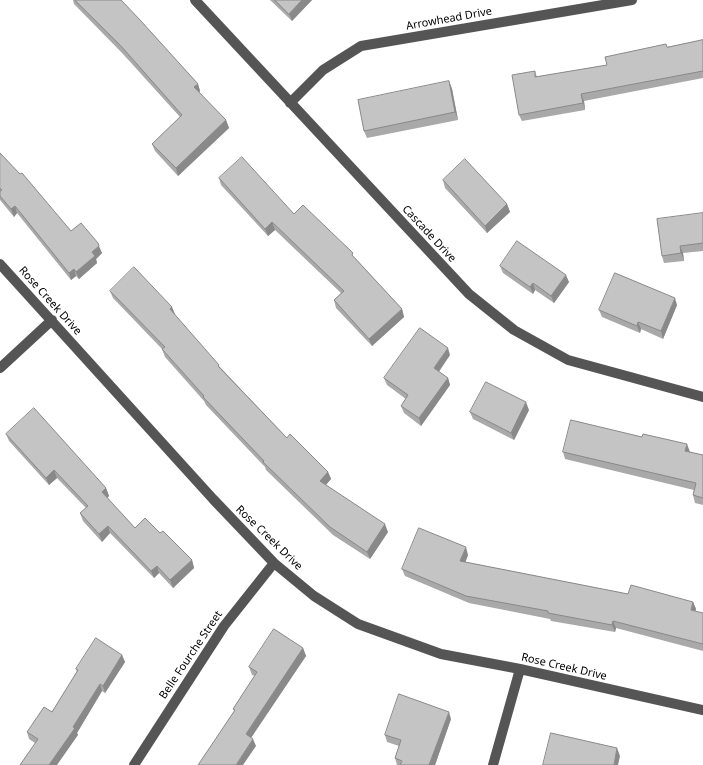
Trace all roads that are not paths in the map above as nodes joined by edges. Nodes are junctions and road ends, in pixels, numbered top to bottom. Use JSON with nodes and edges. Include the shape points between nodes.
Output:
{"nodes":[{"id":1,"x":195,"y":0,"type":"edge"},
{"id":2,"x":632,"y":0,"type":"edge"},
{"id":3,"x":290,"y":103,"type":"junction"},
{"id":4,"x":0,"y":264,"type":"edge"},
{"id":5,"x":52,"y":320,"type":"junction"},
{"id":6,"x":0,"y":368,"type":"edge"},
{"id":7,"x":703,"y":396,"type":"edge"},
{"id":8,"x":274,"y":563,"type":"junction"},
{"id":9,"x":520,"y":669,"type":"junction"},
{"id":10,"x":703,"y":710,"type":"edge"},
{"id":11,"x":134,"y":765,"type":"edge"},
{"id":12,"x":494,"y":765,"type":"edge"}],
"edges":[{"from":1,"to":3,"type":"street","name":"Cascade Drive"},
{"from":2,"to":3,"type":"street","name":"Arrowhead Drive","via":[[361,46],[323,70]]},
{"from":3,"to":7,"type":"street","name":"Cascade Drive","via":[[469,294],[514,330],[568,360]]},
{"from":4,"to":5,"type":"street","name":"Rose Creek Drive"},
{"from":5,"to":6,"type":"street"},
{"from":5,"to":8,"type":"street","name":"Rose Creek Drive","via":[[212,499]]},
{"from":8,"to":9,"type":"street","name":"Rose Creek Drive","via":[[314,596],[358,624],[441,654]]},
{"from":8,"to":11,"type":"street","name":"Belle Fourche Street","via":[[224,626]]},
{"from":9,"to":10,"type":"street","name":"Rose Creek Drive"},
{"from":9,"to":12,"type":"street"}]}
